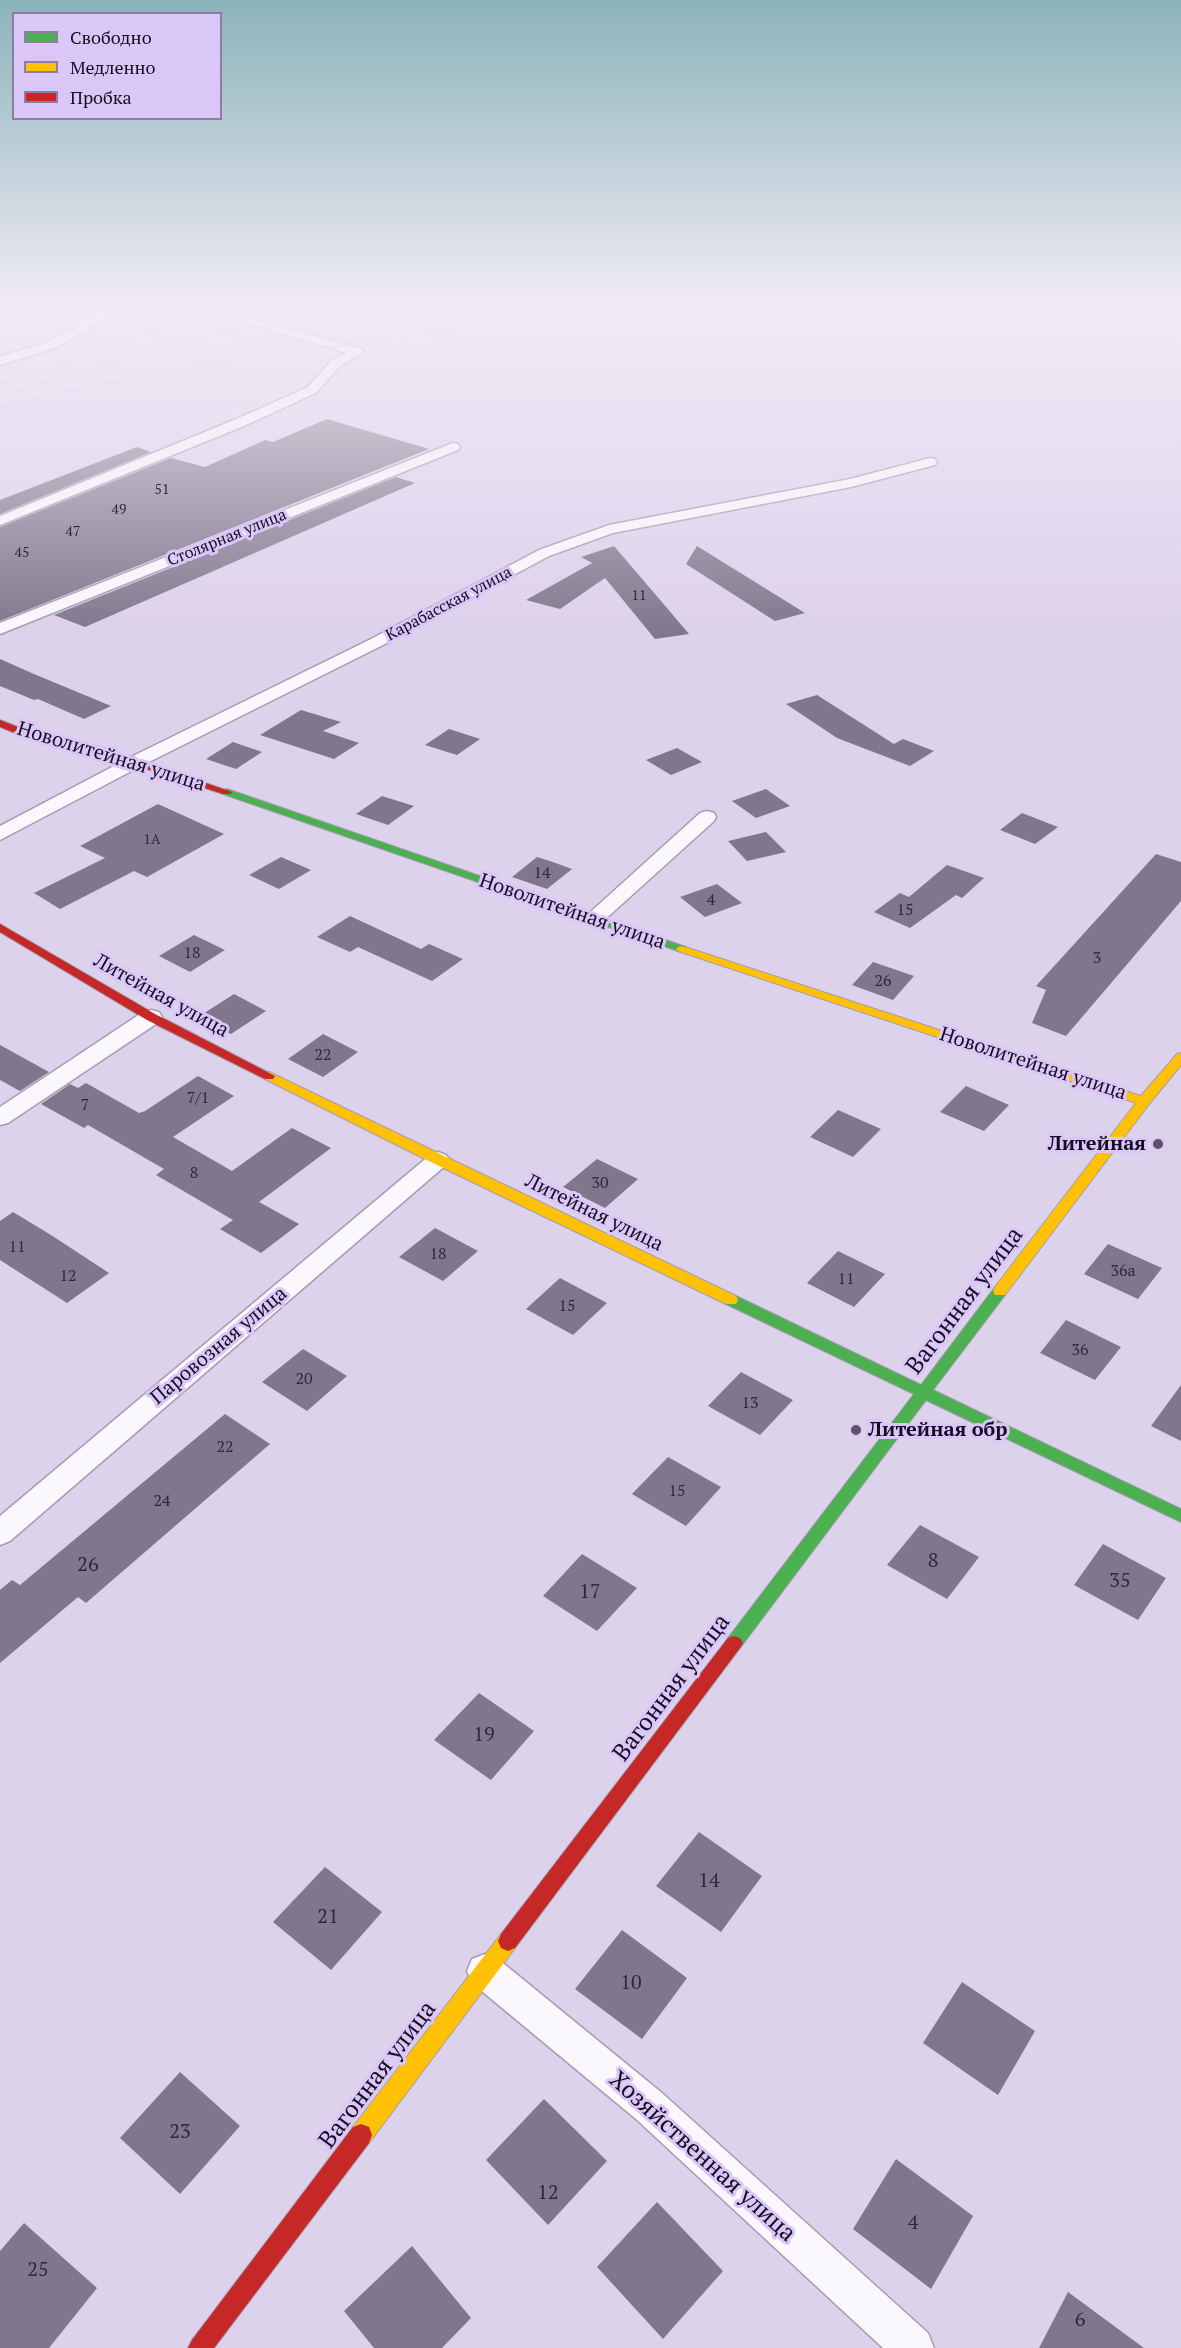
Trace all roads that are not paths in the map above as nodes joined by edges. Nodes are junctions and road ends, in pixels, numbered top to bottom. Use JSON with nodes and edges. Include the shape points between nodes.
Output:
{"nodes":[{"id":1,"x":258,"y":415,"type":"edge"},
{"id":2,"x":453,"y":447,"type":"dead end"},
{"id":3,"x":930,"y":462,"type":"dead end"},
{"id":4,"x":0,"y":521,"type":"edge"},
{"id":5,"x":0,"y":629,"type":"edge"},
{"id":6,"x":0,"y":723,"type":"edge"},
{"id":7,"x":138,"y":761,"type":"junction"},
{"id":8,"x":707,"y":817,"type":"dead end"},
{"id":9,"x":0,"y":834,"type":"edge"},
{"id":10,"x":593,"y":920,"type":"junction"},
{"id":11,"x":0,"y":927,"type":"edge"},
{"id":12,"x":151,"y":1017,"type":"junction"},
{"id":13,"x":1181,"y":1057,"type":"edge"},
{"id":14,"x":1173,"y":1078,"type":"edge"},
{"id":15,"x":1144,"y":1101,"type":"junction"},
{"id":16,"x":0,"y":1118,"type":"edge"},
{"id":17,"x":438,"y":1160,"type":"junction"},
{"id":18,"x":924,"y":1393,"type":"junction"},
{"id":19,"x":1181,"y":1516,"type":"edge"},
{"id":20,"x":0,"y":1533,"type":"edge"},
{"id":21,"x":485,"y":1971,"type":"junction"},
{"id":22,"x":200,"y":2348,"type":"edge"},
{"id":23,"x":913,"y":2348,"type":"edge"}],
"edges":[{"from":1,"to":4,"type":"street"},
{"from":2,"to":5,"type":"street","name":"Столярная улица"},
{"from":3,"to":7,"type":"street","name":"Карабасская улица","via":[[851,483],[609,529],[544,553],[377,642]]},
{"from":6,"to":7,"type":"street","name":"Новолитейная улица","via":[[36,738]]},
{"from":7,"to":9,"type":"street","name":"Карабасская улица"},
{"from":7,"to":10,"type":"street","name":"Новолитейная улица"},
{"from":8,"to":10,"type":"street"},
{"from":10,"to":15,"type":"street","name":"Новолитейная улица"},
{"from":11,"to":12,"type":"street","name":"Литейная улица"},
{"from":12,"to":16,"type":"street"},
{"from":12,"to":17,"type":"street","name":"Литейная улица"},
{"from":13,"to":14,"type":"street","name":"Вагонная улица"},
{"from":14,"to":15,"type":"street","name":"Вагонная улица"},
{"from":15,"to":18,"type":"street","name":"Вагонная улица"},
{"from":17,"to":18,"type":"street","name":"Литейная улица"},
{"from":17,"to":20,"type":"street","name":"Паровозная улица"},
{"from":18,"to":19,"type":"street","name":"Литейная улица"},
{"from":18,"to":21,"type":"street","name":"Вагонная улица"},
{"from":21,"to":22,"type":"street","name":"Вагонная улица"},
{"from":21,"to":23,"type":"street","name":"Хозяйственная улица","via":[[649,2106]]}]}
